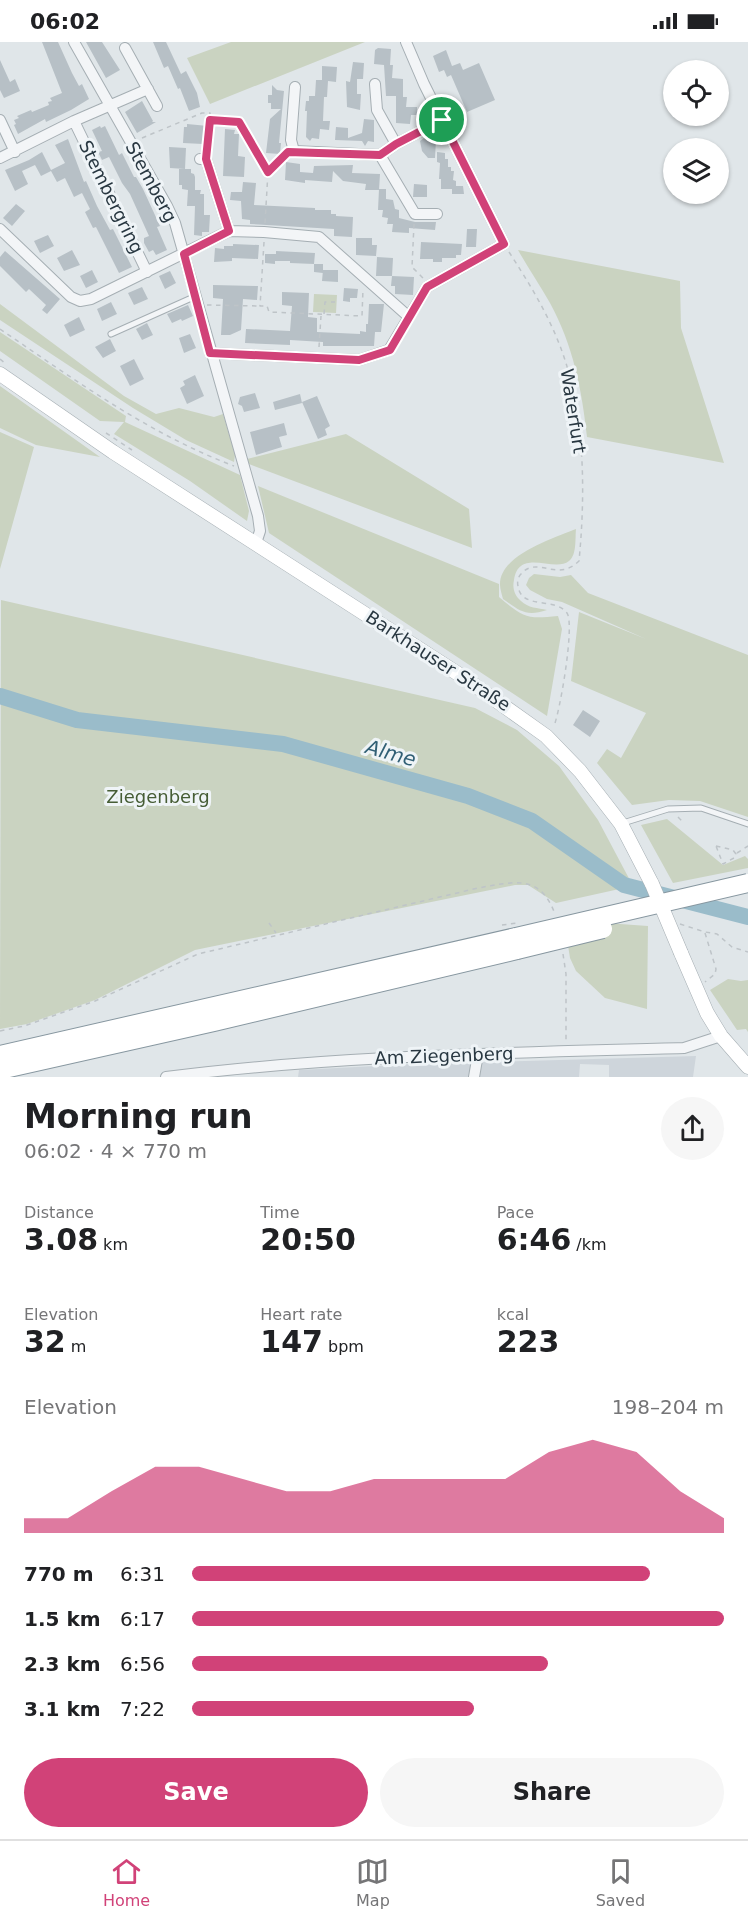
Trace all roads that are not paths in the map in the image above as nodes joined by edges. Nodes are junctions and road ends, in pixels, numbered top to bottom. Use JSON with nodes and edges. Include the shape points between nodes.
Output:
{"nodes":[{"id":1,"x":74,"y":42,"type":"edge"},
{"id":2,"x":406,"y":42,"type":"edge"},
{"id":3,"x":125,"y":48,"type":"dead end"},
{"id":4,"x":375,"y":84,"type":"dead end"},
{"id":5,"x":295,"y":87,"type":"dead end"},
{"id":6,"x":148,"y":89,"type":"junction"},
{"id":7,"x":110,"y":106,"type":"junction"},
{"id":8,"x":157,"y":106,"type":"dead end"},
{"id":9,"x":0,"y":120,"type":"edge"},
{"id":10,"x":442,"y":120,"type":"junction"},
{"id":11,"x":74,"y":122,"type":"junction"},
{"id":12,"x":396,"y":144,"type":"junction"},
{"id":13,"x":15,"y":152,"type":"junction"},
{"id":14,"x":380,"y":155,"type":"junction"},
{"id":15,"x":0,"y":158,"type":"edge"},
{"id":16,"x":203,"y":159,"type":"road end"},
{"id":17,"x":437,"y":214,"type":"dead end"},
{"id":18,"x":0,"y":229,"type":"edge"},
{"id":19,"x":229,"y":231,"type":"junction"},
{"id":20,"x":184,"y":254,"type":"junction"},
{"id":21,"x":147,"y":272,"type":"junction"},
{"id":22,"x":197,"y":300,"type":"junction"},
{"id":23,"x":409,"y":317,"type":"junction"},
{"id":24,"x":111,"y":334,"type":"dead end"},
{"id":25,"x":210,"y":353,"type":"junction"},
{"id":26,"x":5,"y":370,"type":"edge"},
{"id":27,"x":256,"y":543,"type":"junction"},
{"id":28,"x":621,"y":824,"type":"junction"},
{"id":29,"x":748,"y":824,"type":"edge"},
{"id":30,"x":748,"y":883,"type":"edge"},
{"id":31,"x":748,"y":896,"type":"edge"},
{"id":32,"x":513,"y":933,"type":"junction"},
{"id":33,"x":721,"y":1036,"type":"junction"},
{"id":34,"x":0,"y":1054,"type":"edge"},
{"id":35,"x":478,"y":1054,"type":"junction"},
{"id":36,"x":748,"y":1067,"type":"edge"},
{"id":37,"x":0,"y":1070,"type":"edge"},
{"id":38,"x":166,"y":1077,"type":"edge"},
{"id":39,"x":474,"y":1077,"type":"edge"}],
"edges":[{"from":1,"to":7,"type":"street","name":"Stemberg"},
{"from":2,"to":10,"type":"street"},
{"from":3,"to":6,"type":"street"},
{"from":4,"to":12,"type":"street","via":[[377,110]]},
{"from":5,"to":14,"type":"street","via":[[291,140],[294,151]]},
{"from":6,"to":7,"type":"street"},
{"from":6,"to":8,"type":"street"},
{"from":7,"to":11,"type":"street","name":"Stembergring"},
{"from":7,"to":20,"type":"street","name":"Stemberg","via":[[167,206]]},
{"from":9,"to":13,"type":"street"},
{"from":10,"to":12,"type":"street"},
{"from":10,"to":23,"type":"street","via":[[504,244],[427,287]]},
{"from":11,"to":13,"type":"street","name":"Stembergring"},
{"from":11,"to":21,"type":"street","name":"Stembergring"},
{"from":12,"to":14,"type":"street"},
{"from":13,"to":15,"type":"street","name":"Stembergring"},
{"from":14,"to":17,"type":"street","via":[[415,214]]},
{"from":16,"to":19,"type":"street"},
{"from":18,"to":21,"type":"street","name":"Stembergring","via":[[71,297],[80,301]]},
{"from":19,"to":20,"type":"street","name":"Stembergring"},
{"from":19,"to":23,"type":"street","via":[[319,237]]},
{"from":20,"to":21,"type":"street","name":"Stembergring"},
{"from":20,"to":22,"type":"street","name":"Stemberg"},
{"from":22,"to":24,"type":"lane"},
{"from":22,"to":25,"type":"street","name":"Stemberg"},
{"from":23,"to":25,"type":"street","via":[[390,350],[359,360]]},
{"from":25,"to":27,"type":"street","name":"Stemberg","via":[[258,516],[260,531]]},
{"from":26,"to":27,"type":"street","name":"Barkhauser Straße","via":[[57,414]]},
{"from":27,"to":28,"type":"street","name":"Barkhauser Straße","via":[[539,730],[580,771]]},
{"from":28,"to":29,"type":"lane","via":[[668,809],[701,808]]},
{"from":28,"to":33,"type":"street","name":"Barkhauser Straße","bridge":true},
{"from":30,"to":32,"type":"highway","bridge":true},
{"from":31,"to":32,"type":"highway","bridge":true},
{"from":32,"to":34,"type":"highway"},
{"from":32,"to":37,"type":"highway","via":[[214,1022]]},
{"from":33,"to":35,"type":"street","name":"Am Ziegenberg","via":[[684,1048]]},
{"from":33,"to":36,"type":"street","name":"Barkhauser Straße"},
{"from":35,"to":38,"type":"street","name":"Am Ziegenberg","via":[[271,1065]]},
{"from":35,"to":39,"type":"street"}]}
